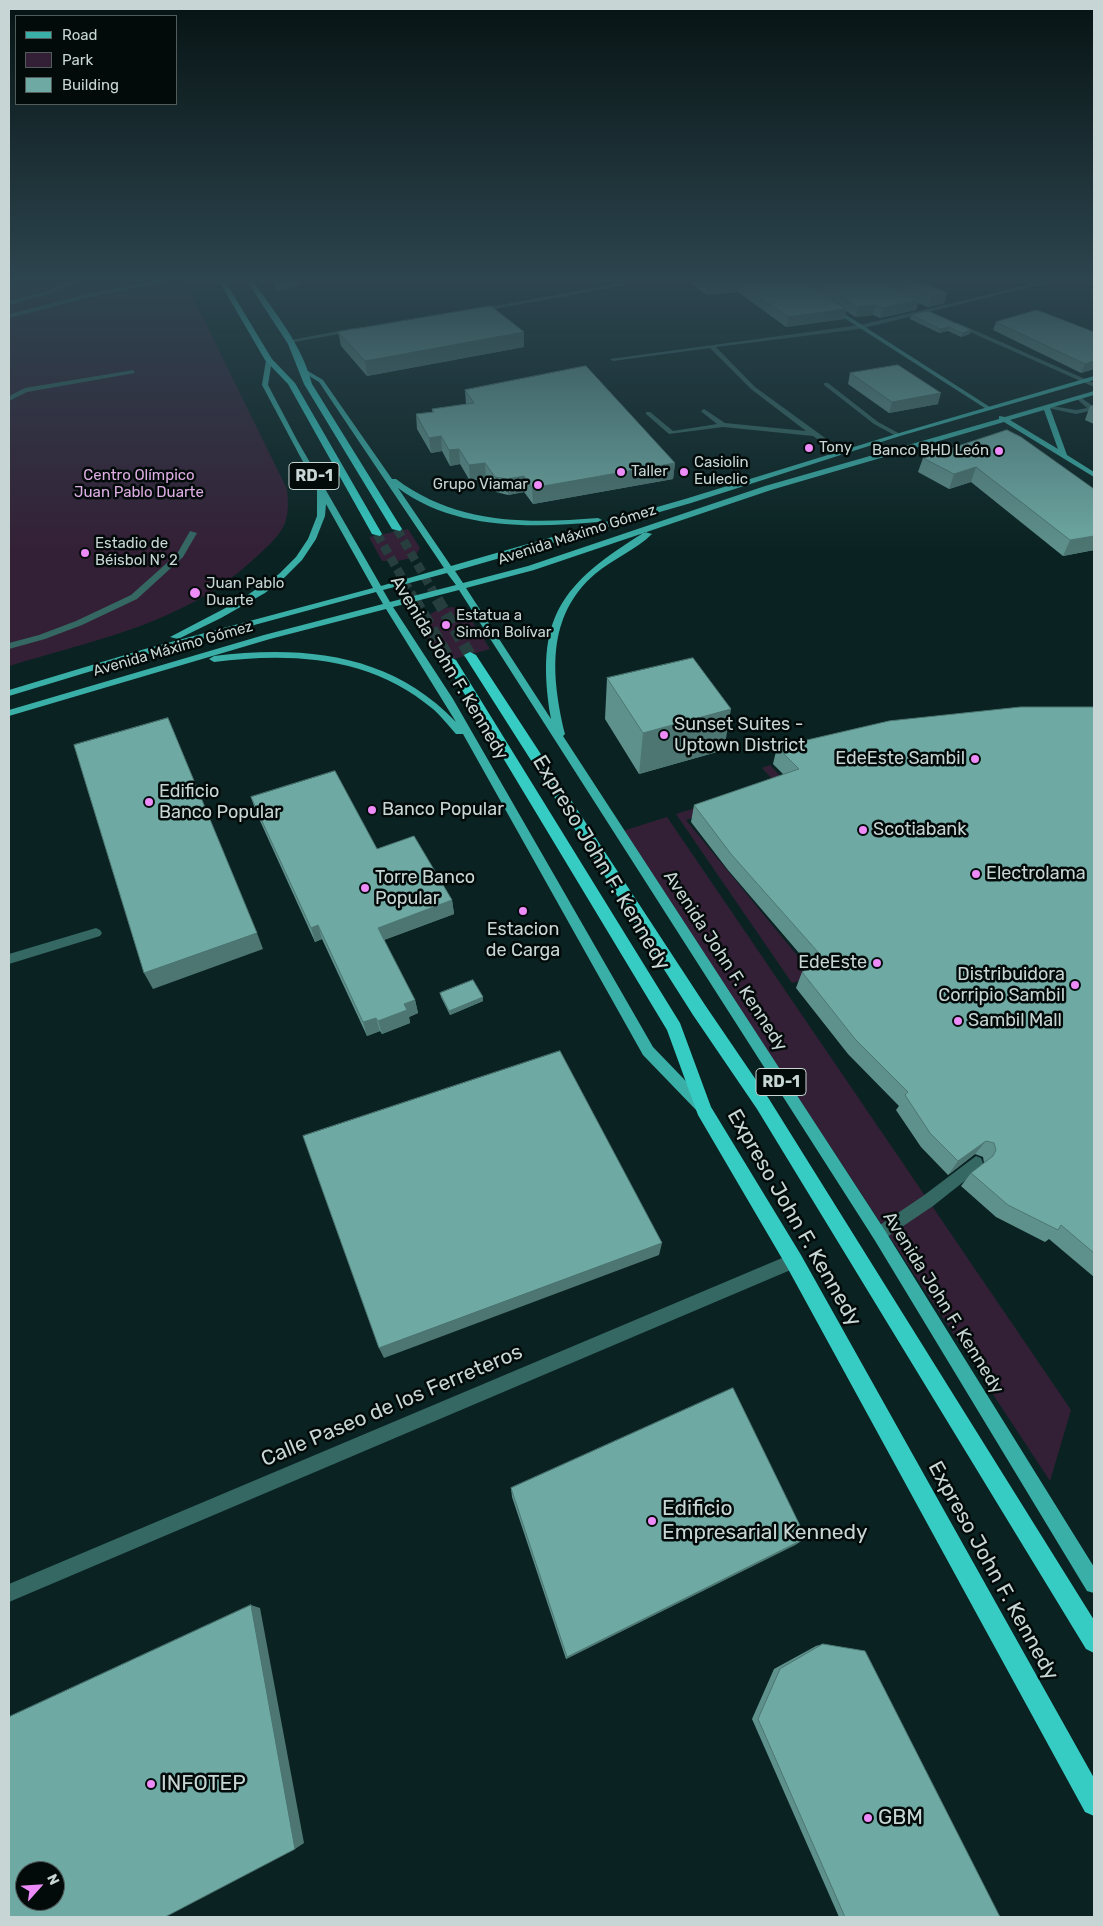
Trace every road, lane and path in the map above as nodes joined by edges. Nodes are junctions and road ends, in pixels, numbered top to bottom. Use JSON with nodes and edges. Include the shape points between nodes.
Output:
{"nodes":[{"id":1,"x":267,"y":371,"type":"edge"},
{"id":2,"x":279,"y":371,"type":"edge"},
{"id":3,"x":735,"y":371,"type":"edge"},
{"id":4,"x":930,"y":371,"type":"edge"},
{"id":5,"x":1063,"y":371,"type":"edge"},
{"id":6,"x":133,"y":372,"type":"dead end"},
{"id":7,"x":306,"y":372,"type":"joint"},
{"id":8,"x":1094,"y":378,"type":"edge"},
{"id":9,"x":1086,"y":381,"type":"junction"},
{"id":10,"x":826,"y":384,"type":"dead end"},
{"id":11,"x":1094,"y":385,"type":"edge"},
{"id":12,"x":1094,"y":393,"type":"edge"},
{"id":13,"x":1079,"y":398,"type":"junction"},
{"id":14,"x":9,"y":399,"type":"edge"},
{"id":15,"x":1046,"y":407,"type":"junction"},
{"id":16,"x":990,"y":409,"type":"junction"},
{"id":17,"x":704,"y":411,"type":"dead end"},
{"id":18,"x":648,"y":413,"type":"dead end"},
{"id":19,"x":1004,"y":419,"type":"junction"},
{"id":20,"x":723,"y":425,"type":"junction"},
{"id":21,"x":813,"y":434,"type":"junction"},
{"id":22,"x":898,"y":435,"type":"junction"},
{"id":23,"x":840,"y":453,"type":"junction"},
{"id":24,"x":1064,"y":456,"type":"junction"},
{"id":25,"x":379,"y":468,"type":"junction"},
{"id":26,"x":1094,"y":475,"type":"edge"},
{"id":27,"x":320,"y":486,"type":"junction"},
{"id":28,"x":645,"y":513,"type":"junction"},
{"id":29,"x":670,"y":522,"type":"junction"},
{"id":30,"x":397,"y":529,"type":"tunnel mouth"},
{"id":31,"x":193,"y":534,"type":"dead end"},
{"id":32,"x":377,"y":534,"type":"tunnel mouth"},
{"id":33,"x":448,"y":570,"type":"junction"},
{"id":34,"x":460,"y":585,"type":"junction"},
{"id":35,"x":378,"y":587,"type":"junction"},
{"id":36,"x":387,"y":604,"type":"junction"},
{"id":37,"x":9,"y":646,"type":"edge"},
{"id":38,"x":148,"y":651,"type":"junction"},
{"id":39,"x":470,"y":655,"type":"tunnel mouth"},
{"id":40,"x":450,"y":660,"type":"tunnel mouth"},
{"id":41,"x":160,"y":669,"type":"junction"},
{"id":42,"x":9,"y":693,"type":"edge"},
{"id":43,"x":9,"y":713,"type":"edge"},
{"id":44,"x":564,"y":746,"type":"junction"},
{"id":45,"x":487,"y":768,"type":"junction"},
{"id":46,"x":96,"y":933,"type":"dead end"},
{"id":47,"x":9,"y":959,"type":"edge"},
{"id":48,"x":704,"y":1110,"type":"junction"},
{"id":49,"x":976,"y":1162,"type":"edge"},
{"id":50,"x":879,"y":1234,"type":"junction"},
{"id":51,"x":794,"y":1260,"type":"junction"},
{"id":52,"x":1094,"y":1584,"type":"edge"},
{"id":53,"x":9,"y":1593,"type":"edge"},
{"id":54,"x":1094,"y":1641,"type":"edge"},
{"id":55,"x":1094,"y":1803,"type":"edge"}],
"edges":[{"from":1,"to":27,"type":"main road","name":"Avenida John F. Kennedy","number":"RD-1","via":[[265,385]]},
{"from":2,"to":32,"type":"highway","number":"RD-1","via":[[291,383]]},
{"from":3,"to":21,"type":"street","via":[[752,388]]},
{"from":4,"to":16,"type":"main road"},
{"from":5,"to":9,"type":"street"},
{"from":6,"to":14,"type":"street","via":[[25,390]]},
{"from":7,"to":25,"type":"main road","name":"Avenida John F. Kennedy","number":"RD-1","via":[[321,381]]},
{"from":7,"to":30,"type":"highway","number":"RD-1","via":[[308,384],[335,432]]},
{"from":8,"to":9,"type":"main road","name":"Avenida Máximo Gómez"},
{"from":9,"to":11,"type":"street"},
{"from":9,"to":16,"type":"main road","name":"Avenida Máximo Gómez"},
{"from":10,"to":22,"type":"street","via":[[876,423]]},
{"from":12,"to":13,"type":"main road","name":"Avenida Máximo Gómez"},
{"from":13,"to":15,"type":"main road","name":"Avenida Máximo Gómez"},
{"from":13,"to":15,"type":"street","via":[[1092,409],[1076,412]]},
{"from":15,"to":19,"type":"main road","name":"Avenida Máximo Gómez"},
{"from":15,"to":24,"type":"main road"},
{"from":16,"to":19,"type":"main road"},
{"from":16,"to":22,"type":"main road","name":"Avenida Máximo Gómez"},
{"from":17,"to":20,"type":"street"},
{"from":18,"to":20,"type":"street","via":[[668,432]]},
{"from":19,"to":24,"type":"main road"},
{"from":19,"to":29,"type":"main road","name":"Avenida Máximo Gómez","via":[[768,488]]},
{"from":20,"to":21,"type":"street"},
{"from":21,"to":23,"type":"street"},
{"from":22,"to":23,"type":"main road","name":"Avenida Máximo Gómez"},
{"from":23,"to":28,"type":"main road","name":"Avenida Máximo Gómez"},
{"from":24,"to":26,"type":"main road"},
{"from":25,"to":28,"type":"main road","via":[[402,490],[426,503],[503,522],[574,523]]},
{"from":25,"to":33,"type":"main road","name":"Avenida John F. Kennedy","number":"RD-1"},
{"from":27,"to":35,"type":"main road","name":"Avenida John F. Kennedy","number":"RD-1"},
{"from":27,"to":38,"type":"main road","via":[[321,514],[313,536],[275,581],[230,610]]},
{"from":28,"to":33,"type":"main road","name":"Avenida Máximo Gómez"},
{"from":29,"to":34,"type":"main road","name":"Avenida Máximo Gómez","via":[[531,568]]},
{"from":29,"to":44,"type":"main road","via":[[600,566],[565,603],[552,651],[551,677],[554,710]]},
{"from":31,"to":37,"type":"street","via":[[180,555],[134,596],[79,623]]},
{"from":33,"to":34,"type":"main road","name":"Avenida John F. Kennedy","number":"RD-1"},
{"from":33,"to":35,"type":"main road","name":"Avenida Máximo Gómez"},
{"from":34,"to":36,"type":"main road","name":"Avenida Máximo Gómez"},
{"from":34,"to":44,"type":"main road","name":"Avenida John F. Kennedy","number":"RD-1"},
{"from":35,"to":36,"type":"main road","name":"Avenida John F. Kennedy","number":"RD-1"},
{"from":35,"to":38,"type":"main road","name":"Avenida Máximo Gómez"},
{"from":36,"to":41,"type":"main road","name":"Avenida Máximo Gómez"},
{"from":36,"to":45,"type":"main road","name":"Avenida John F. Kennedy","number":"RD-1","via":[[448,699]]},
{"from":38,"to":42,"type":"main road","name":"Avenida Máximo Gómez"},
{"from":39,"to":54,"type":"highway","name":"Expreso John F. Kennedy","number":"RD-1","via":[[763,1104]]},
{"from":40,"to":48,"type":"highway","name":"Expreso John F. Kennedy","number":"RD-1","via":[[674,1028]]},
{"from":41,"to":43,"type":"main road","name":"Avenida Máximo Gómez"},
{"from":41,"to":45,"type":"main road","via":[[227,657],[281,653],[337,659],[383,674],[415,691],[447,716]]},
{"from":44,"to":50,"type":"main road","name":"Avenida John F. Kennedy","number":"RD-1"},
{"from":45,"to":48,"type":"main road","name":"Avenida John F. Kennedy","number":"RD-1","via":[[648,1051]]},
{"from":46,"to":47,"type":"street"},
{"from":48,"to":51,"type":"highway","name":"Expreso John F. Kennedy","number":"RD-1"},
{"from":49,"to":50,"type":"street"},
{"from":50,"to":52,"type":"main road","name":"Avenida John F. Kennedy","number":"RD-1"},
{"from":51,"to":53,"type":"street","name":"Calle Paseo de los Ferreteros"},
{"from":51,"to":55,"type":"highway","name":"Expreso John F. Kennedy","number":"RD-1"}]}
